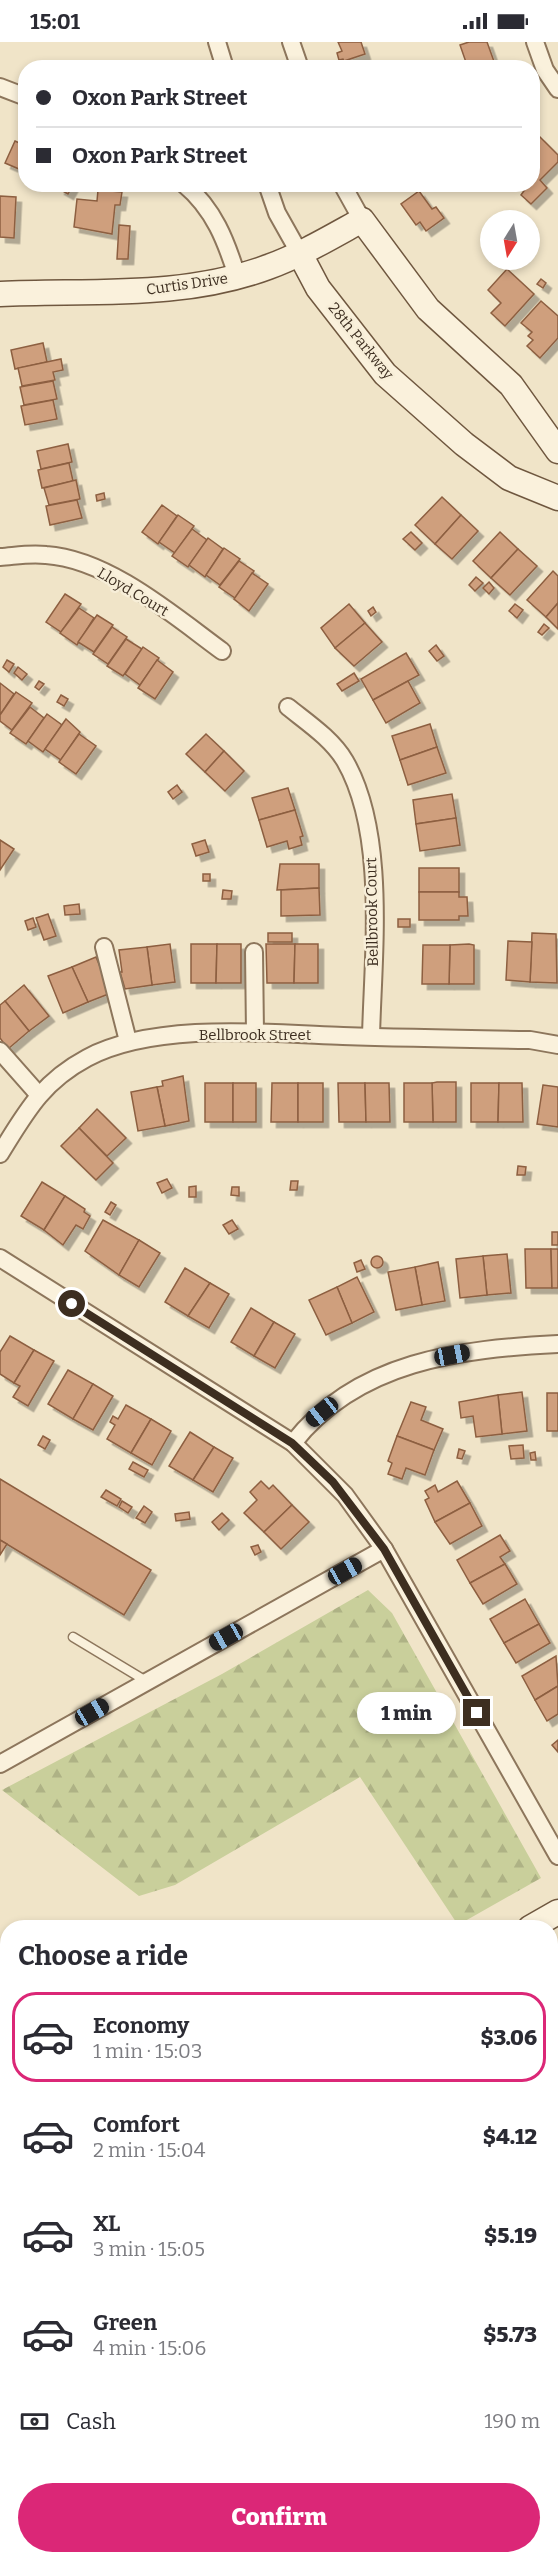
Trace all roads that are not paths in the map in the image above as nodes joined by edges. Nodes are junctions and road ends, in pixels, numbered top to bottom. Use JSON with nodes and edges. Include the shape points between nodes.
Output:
{"nodes":[{"id":1,"x":217,"y":42,"type":"edge"},
{"id":2,"x":291,"y":42,"type":"edge"},
{"id":3,"x":535,"y":42,"type":"edge"},
{"id":4,"x":223,"y":60,"type":"edge"},
{"id":5,"x":297,"y":60,"type":"edge"},
{"id":6,"x":0,"y":87,"type":"edge"},
{"id":7,"x":558,"y":89,"type":"edge"},
{"id":8,"x":18,"y":94,"type":"edge"},
{"id":9,"x":193,"y":192,"type":"edge"},
{"id":10,"x":270,"y":192,"type":"edge"},
{"id":11,"x":347,"y":192,"type":"edge"},
{"id":12,"x":362,"y":219,"type":"junction"},
{"id":13,"x":300,"y":255,"type":"junction"},
{"id":14,"x":237,"y":276,"type":"junction"},
{"id":15,"x":0,"y":294,"type":"edge"},
{"id":16,"x":558,"y":451,"type":"edge"},
{"id":17,"x":558,"y":498,"type":"edge"},
{"id":18,"x":0,"y":557,"type":"edge"},
{"id":19,"x":222,"y":651,"type":"dead end"},
{"id":20,"x":288,"y":707,"type":"dead end"},
{"id":21,"x":104,"y":946,"type":"dead end"},
{"id":22,"x":254,"y":952,"type":"dead end"},
{"id":23,"x":255,"y":1033,"type":"junction"},
{"id":24,"x":371,"y":1036,"type":"junction"},
{"id":25,"x":128,"y":1041,"type":"junction"},
{"id":26,"x":558,"y":1045,"type":"edge"},
{"id":27,"x":0,"y":1051,"type":"edge"},
{"id":28,"x":38,"y":1094,"type":"junction"},
{"id":29,"x":0,"y":1154,"type":"edge"},
{"id":30,"x":0,"y":1258,"type":"edge"},
{"id":31,"x":558,"y":1344,"type":"edge"},
{"id":32,"x":292,"y":1443,"type":"junction"},
{"id":33,"x":384,"y":1549,"type":"junction"},
{"id":34,"x":73,"y":1637,"type":"dead end"},
{"id":35,"x":146,"y":1681,"type":"junction"},
{"id":36,"x":0,"y":1764,"type":"edge"},
{"id":37,"x":558,"y":1856,"type":"edge"},
{"id":38,"x":558,"y":1912,"type":"edge"},
{"id":39,"x":544,"y":1920,"type":"edge"}],
"edges":[{"from":1,"to":4,"type":"street"},
{"from":2,"to":5,"type":"street"},
{"from":3,"to":7,"type":"street","via":[[545,70]]},
{"from":6,"to":8,"type":"street"},
{"from":9,"to":14,"type":"street","via":[[212,213]]},
{"from":10,"to":13,"type":"street","name":"28th Parkway"},
{"from":11,"to":12,"type":"street"},
{"from":12,"to":13,"type":"street","name":"Curtis Drive"},
{"from":12,"to":16,"type":"street","via":[[428,309],[511,385]]},
{"from":13,"to":14,"type":"street","name":"Curtis Drive"},
{"from":13,"to":17,"type":"street","name":"28th Parkway","via":[[318,288],[385,374],[509,478]]},
{"from":14,"to":15,"type":"street","name":"Curtis Drive","via":[[165,290]]},
{"from":18,"to":19,"type":"street","name":"Lloyd Court","via":[[48,555],[75,561],[126,584]]},
{"from":20,"to":24,"type":"street","name":"Bellbrook Court","via":[[326,738],[344,760],[364,812],[373,873]]},
{"from":21,"to":25,"type":"street"},
{"from":22,"to":23,"type":"street"},
{"from":23,"to":24,"type":"street","name":"Bellbrook Street"},
{"from":23,"to":25,"type":"street","name":"Bellbrook Street","via":[[154,1036]]},
{"from":24,"to":26,"type":"street","name":"Bellbrook Street","via":[[530,1040]]},
{"from":25,"to":28,"type":"street","name":"Bellbrook Street","via":[[87,1058]]},
{"from":27,"to":28,"type":"street"},
{"from":28,"to":29,"type":"street","name":"Bellbrook Street"},
{"from":30,"to":32,"type":"street"},
{"from":31,"to":32,"type":"street","via":[[413,1362],[367,1382],[335,1402],[309,1422]]},
{"from":32,"to":33,"type":"street","via":[[345,1495]]},
{"from":33,"to":35,"type":"street"},
{"from":33,"to":37,"type":"street"},
{"from":34,"to":35,"type":"lane"},
{"from":35,"to":36,"type":"street"},
{"from":38,"to":39,"type":"street"}]}
